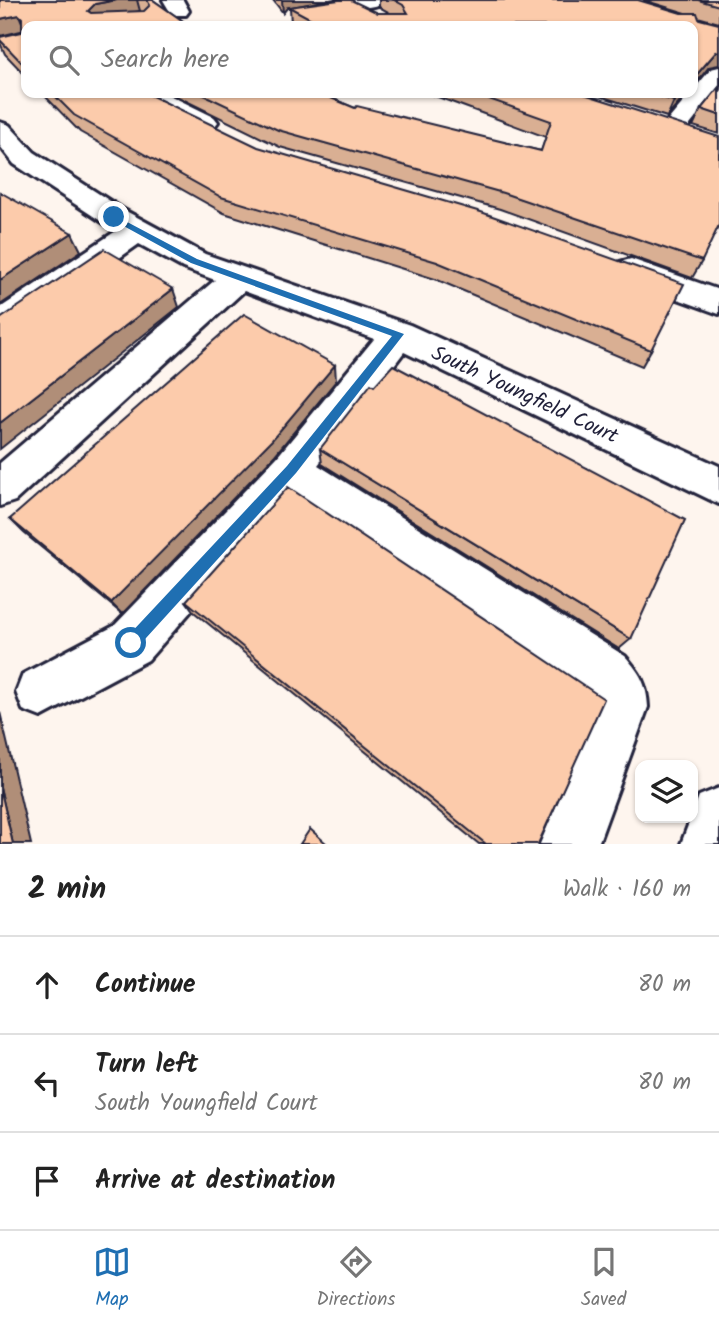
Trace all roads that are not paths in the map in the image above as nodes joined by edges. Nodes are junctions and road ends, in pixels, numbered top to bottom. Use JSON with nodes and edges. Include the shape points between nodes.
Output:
{"nodes":[{"id":1,"x":374,"y":0,"type":"edge"},
{"id":2,"x":351,"y":4,"type":"junction"},
{"id":3,"x":295,"y":15,"type":"edge"},
{"id":4,"x":384,"y":21,"type":"edge"},
{"id":5,"x":719,"y":74,"type":"edge"},
{"id":6,"x":158,"y":98,"type":"edge"},
{"id":7,"x":647,"y":122,"type":"edge"},
{"id":8,"x":0,"y":130,"type":"edge"},
{"id":9,"x":233,"y":136,"type":"edge"},
{"id":10,"x":138,"y":230,"type":"junction"},
{"id":11,"x":604,"y":261,"type":"edge"},
{"id":12,"x":239,"y":277,"type":"junction"},
{"id":13,"x":719,"y":302,"type":"edge"},
{"id":14,"x":0,"y":325,"type":"edge"},
{"id":15,"x":398,"y":334,"type":"junction"},
{"id":16,"x":291,"y":469,"type":"junction"},
{"id":17,"x":719,"y":486,"type":"edge"},
{"id":18,"x":0,"y":488,"type":"edge"},
{"id":19,"x":41,"y":692,"type":"dead end"},
{"id":20,"x":719,"y":817,"type":"edge"},
{"id":21,"x":569,"y":844,"type":"edge"},
{"id":22,"x":710,"y":844,"type":"edge"}],
"edges":[{"from":1,"to":2,"type":"street"},
{"from":2,"to":3,"type":"street"},
{"from":2,"to":4,"type":"street"},
{"from":5,"to":7,"type":"street","via":[[684,134]]},
{"from":6,"to":9,"type":"street"},
{"from":8,"to":10,"type":"street","name":"South Youngfield Court","via":[[24,158]]},
{"from":10,"to":12,"type":"street","name":"South Youngfield Court","via":[[194,261]]},
{"from":10,"to":14,"type":"street"},
{"from":11,"to":13,"type":"street"},
{"from":12,"to":15,"type":"street","name":"South Youngfield Court"},
{"from":12,"to":18,"type":"street"},
{"from":15,"to":16,"type":"street"},
{"from":15,"to":17,"type":"street","name":"South Youngfield Court"},
{"from":16,"to":19,"type":"street","via":[[131,643]]},
{"from":16,"to":21,"type":"street","via":[[607,674],[622,690],[617,725]]},
{"from":20,"to":22,"type":"street"}]}
